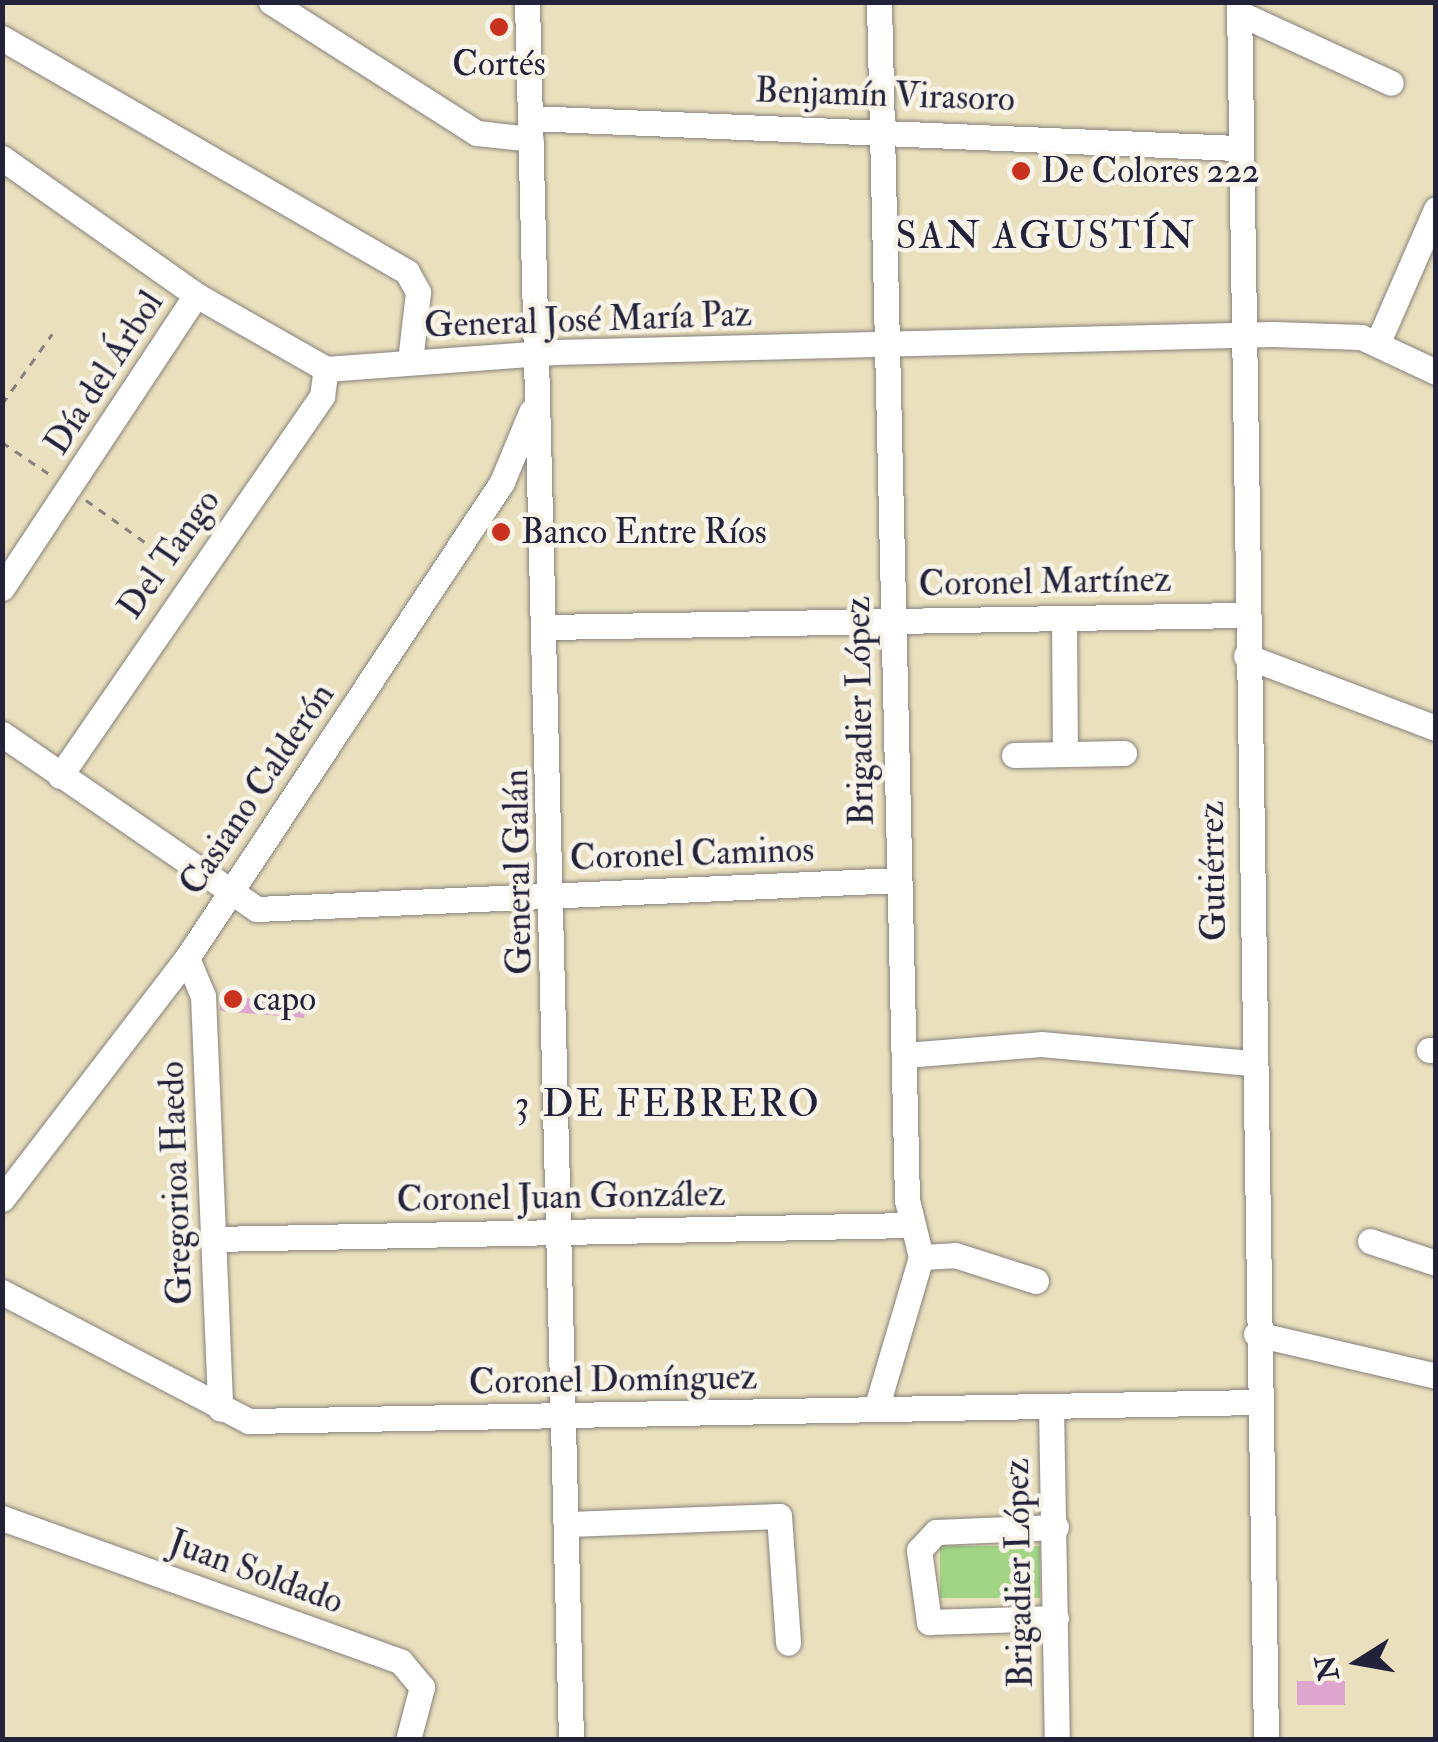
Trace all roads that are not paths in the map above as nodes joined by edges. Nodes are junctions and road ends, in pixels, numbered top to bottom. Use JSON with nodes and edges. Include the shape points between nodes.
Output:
{"nodes":[{"id":1,"x":271,"y":2,"type":"edge"},
{"id":2,"x":527,"y":2,"type":"edge"},
{"id":3,"x":879,"y":2,"type":"edge"},
{"id":4,"x":1239,"y":8,"type":"edge"},
{"id":5,"x":2,"y":38,"type":"edge"},
{"id":6,"x":1391,"y":83,"type":"dead end"},
{"id":7,"x":530,"y":128,"type":"junction"},
{"id":8,"x":883,"y":128,"type":"junction"},
{"id":9,"x":1238,"y":148,"type":"junction"},
{"id":10,"x":2,"y":158,"type":"edge"},
{"id":11,"x":1436,"y":209,"type":"edge"},
{"id":12,"x":196,"y":296,"type":"junction"},
{"id":13,"x":1240,"y":336,"type":"junction"},
{"id":14,"x":1378,"y":342,"type":"junction"},
{"id":15,"x":886,"y":346,"type":"junction"},
{"id":16,"x":536,"y":356,"type":"junction"},
{"id":17,"x":410,"y":361,"type":"junction"},
{"id":18,"x":326,"y":369,"type":"junction"},
{"id":19,"x":1436,"y":372,"type":"edge"},
{"id":20,"x":536,"y":397,"type":"junction"},
{"id":21,"x":487,"y":505,"type":"junction"},
{"id":22,"x":543,"y":511,"type":"junction"},
{"id":23,"x":2,"y":588,"type":"edge"},
{"id":24,"x":1244,"y":615,"type":"junction"},
{"id":25,"x":1064,"y":618,"type":"junction"},
{"id":26,"x":893,"y":619,"type":"junction"},
{"id":27,"x":547,"y":626,"type":"junction"},
{"id":28,"x":1246,"y":656,"type":"junction"},
{"id":29,"x":1436,"y":728,"type":"edge"},
{"id":30,"x":2,"y":734,"type":"edge"},
{"id":31,"x":1065,"y":754,"type":"junction"},
{"id":32,"x":1124,"y":754,"type":"dead end"},
{"id":33,"x":1014,"y":755,"type":"dead end"},
{"id":34,"x":60,"y":776,"type":"junction"},
{"id":35,"x":898,"y":880,"type":"junction"},
{"id":36,"x":231,"y":891,"type":"junction"},
{"id":37,"x":554,"y":895,"type":"junction"},
{"id":38,"x":186,"y":958,"type":"junction"},
{"id":39,"x":906,"y":1056,"type":"junction"},
{"id":40,"x":1250,"y":1062,"type":"junction"},
{"id":41,"x":2,"y":1199,"type":"edge"},
{"id":42,"x":910,"y":1225,"type":"junction"},
{"id":43,"x":561,"y":1232,"type":"junction"},
{"id":44,"x":213,"y":1239,"type":"junction"},
{"id":45,"x":1370,"y":1241,"type":"dead end"},
{"id":46,"x":920,"y":1257,"type":"junction"},
{"id":47,"x":1436,"y":1263,"type":"edge"},
{"id":48,"x":1036,"y":1280,"type":"dead end"},
{"id":49,"x":2,"y":1292,"type":"edge"},
{"id":50,"x":1256,"y":1334,"type":"junction"},
{"id":51,"x":1436,"y":1376,"type":"edge"},
{"id":52,"x":1257,"y":1402,"type":"junction"},
{"id":53,"x":1050,"y":1406,"type":"junction"},
{"id":54,"x":220,"y":1409,"type":"junction"},
{"id":55,"x":876,"y":1409,"type":"junction"},
{"id":56,"x":567,"y":1415,"type":"junction"},
{"id":57,"x":2,"y":1518,"type":"edge"},
{"id":58,"x":569,"y":1524,"type":"junction"},
{"id":59,"x":1056,"y":1527,"type":"junction"},
{"id":60,"x":1056,"y":1618,"type":"junction"},
{"id":61,"x":788,"y":1643,"type":"dead end"},
{"id":62,"x":408,"y":1740,"type":"edge"},
{"id":63,"x":571,"y":1740,"type":"edge"},
{"id":64,"x":1056,"y":1740,"type":"edge"},
{"id":65,"x":1266,"y":1740,"type":"edge"}],
"edges":[{"from":1,"to":7,"type":"street","name":"Benjamín Virasoro","via":[[477,133]]},
{"from":2,"to":7,"type":"street","name":"General Galán"},
{"from":3,"to":8,"type":"street","name":"Brigadier López"},
{"from":4,"to":6,"type":"street"},
{"from":4,"to":9,"type":"street","name":"Gutiérrez"},
{"from":5,"to":17,"type":"street","via":[[407,272],[418,292]]},
{"from":7,"to":8,"type":"street","name":"Benjamín Virasoro"},
{"from":7,"to":16,"type":"street","name":"General Galán"},
{"from":8,"to":9,"type":"street","name":"Benjamín Virasoro"},
{"from":8,"to":15,"type":"street","name":"Brigadier López"},
{"from":9,"to":13,"type":"street","name":"Gutiérrez"},
{"from":10,"to":12,"type":"street"},
{"from":11,"to":14,"type":"street"},
{"from":12,"to":18,"type":"street"},
{"from":12,"to":23,"type":"street","name":"Día del Árbol"},
{"from":13,"to":14,"type":"street","name":"General José María Paz"},
{"from":13,"to":15,"type":"street","name":"General José María Paz"},
{"from":13,"to":24,"type":"street","name":"Gutiérrez"},
{"from":14,"to":19,"type":"street"},
{"from":15,"to":16,"type":"street","name":"General José María Paz"},
{"from":15,"to":26,"type":"street","name":"Brigadier López"},
{"from":16,"to":17,"type":"street","name":"General José María Paz"},
{"from":16,"to":20,"type":"street","name":"General Galán"},
{"from":17,"to":18,"type":"street","name":"General José María Paz"},
{"from":18,"to":34,"type":"street","name":"Del Tango","via":[[322,396]]},
{"from":20,"to":21,"type":"street","name":"Casiano Calderón"},
{"from":20,"to":22,"type":"street","name":"General Galán"},
{"from":21,"to":22,"type":"street","via":[[521,488]]},
{"from":21,"to":36,"type":"street","name":"Casiano Calderón"},
{"from":22,"to":27,"type":"street","name":"General Galán"},
{"from":24,"to":25,"type":"street","name":"Coronel Martínez"},
{"from":24,"to":28,"type":"street","name":"Gutiérrez"},
{"from":25,"to":26,"type":"street","name":"Coronel Martínez"},
{"from":25,"to":31,"type":"street"},
{"from":26,"to":27,"type":"street","name":"Coronel Martínez"},
{"from":26,"to":35,"type":"street","name":"Brigadier López"},
{"from":27,"to":37,"type":"street","name":"General Galán"},
{"from":28,"to":29,"type":"street"},
{"from":28,"to":40,"type":"street","name":"Gutiérrez"},
{"from":30,"to":34,"type":"street","name":"Coronel Caminos"},
{"from":31,"to":32,"type":"street"},
{"from":31,"to":33,"type":"street"},
{"from":34,"to":36,"type":"street","name":"Coronel Caminos"},
{"from":35,"to":37,"type":"street","name":"Coronel Caminos"},
{"from":35,"to":39,"type":"street","name":"Brigadier López"},
{"from":36,"to":37,"type":"street","name":"Coronel Caminos","via":[[257,909],[284,911]]},
{"from":36,"to":38,"type":"street","name":"Casiano Calderón"},
{"from":37,"to":43,"type":"street","name":"General Galán"},
{"from":38,"to":41,"type":"street","name":"Casiano Calderón"},
{"from":38,"to":44,"type":"street","name":"Gregorioa Haedo","via":[[203,996]]},
{"from":39,"to":40,"type":"street","via":[[1053,1044]]},
{"from":39,"to":42,"type":"street","name":"Brigadier López"},
{"from":40,"to":50,"type":"street","name":"Gutiérrez"},
{"from":42,"to":43,"type":"street","name":"Coronel Juan González"},
{"from":42,"to":46,"type":"street","name":"Brigadier López"},
{"from":43,"to":44,"type":"street","name":"Coronel Juan González"},
{"from":43,"to":56,"type":"street","name":"General Galán"},
{"from":44,"to":54,"type":"street","name":"Gregorioa Haedo"},
{"from":45,"to":47,"type":"street"},
{"from":46,"to":48,"type":"street","via":[[954,1255]]},
{"from":46,"to":55,"type":"street"},
{"from":49,"to":54,"type":"street","name":"Coronel Domínguez"},
{"from":50,"to":51,"type":"street"},
{"from":50,"to":52,"type":"street","name":"Gutiérrez"},
{"from":52,"to":53,"type":"street","name":"Coronel Domínguez"},
{"from":52,"to":65,"type":"street","name":"Gutiérrez"},
{"from":53,"to":55,"type":"street","name":"Coronel Domínguez"},
{"from":53,"to":59,"type":"street","name":"Brigadier López"},
{"from":54,"to":56,"type":"street","name":"Coronel Domínguez","via":[[266,1423]]},
{"from":55,"to":56,"type":"street","name":"Coronel Domínguez"},
{"from":56,"to":58,"type":"street","name":"General Galán"},
{"from":57,"to":62,"type":"street","name":"Juan Soldado","via":[[402,1662],[422,1687]]},
{"from":58,"to":61,"type":"street","via":[[780,1516]]},
{"from":58,"to":63,"type":"street","name":"General Galán"},
{"from":59,"to":60,"type":"street","name":"Brigadier López"},
{"from":59,"to":60,"type":"street","via":[[936,1532],[919,1550],[929,1622]]},
{"from":60,"to":64,"type":"street","name":"Brigadier López"}]}
